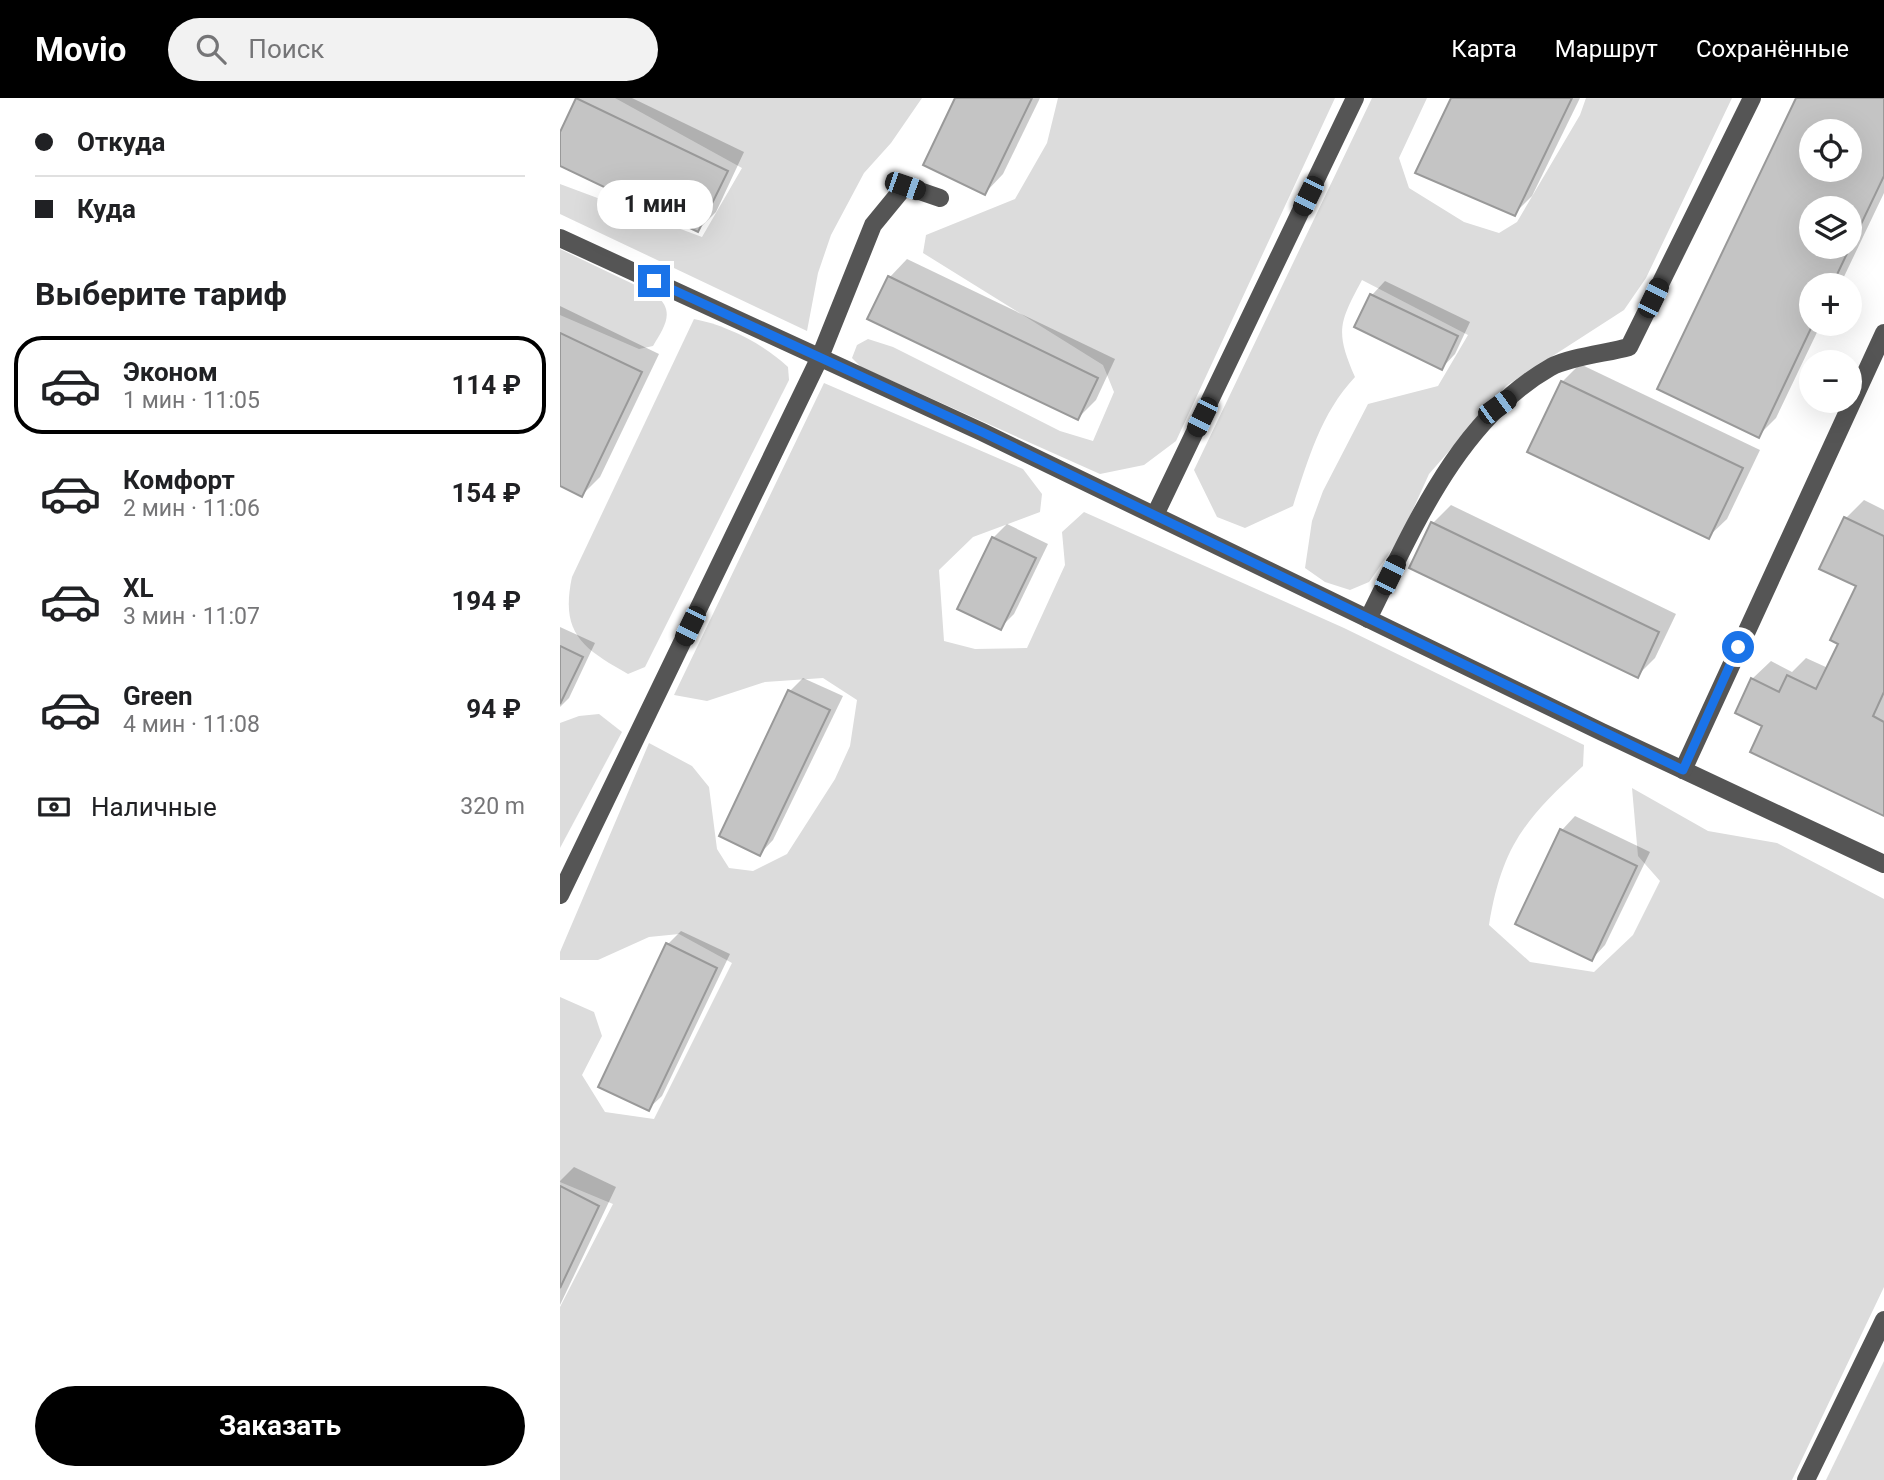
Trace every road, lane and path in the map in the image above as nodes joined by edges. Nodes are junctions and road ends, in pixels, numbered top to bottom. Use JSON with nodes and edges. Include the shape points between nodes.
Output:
{"nodes":[{"id":1,"x":1355,"y":98,"type":"edge"},
{"id":2,"x":1752,"y":98,"type":"edge"},
{"id":3,"x":940,"y":198,"type":"dead end"},
{"id":4,"x":560,"y":238,"type":"edge"},
{"id":5,"x":1884,"y":333,"type":"edge"},
{"id":6,"x":820,"y":357,"type":"junction"},
{"id":7,"x":1155,"y":515,"type":"junction"},
{"id":8,"x":1368,"y":619,"type":"junction"},
{"id":9,"x":1683,"y":770,"type":"junction"},
{"id":10,"x":1884,"y":864,"type":"edge"},
{"id":11,"x":560,"y":895,"type":"edge"},
{"id":12,"x":1884,"y":1320,"type":"edge"},
{"id":13,"x":1806,"y":1480,"type":"edge"}],
"edges":[{"from":1,"to":7,"type":"lane"},
{"from":2,"to":8,"type":"lane","via":[[1629,347],[1553,366],[1497,407],[1434,488]]},
{"from":3,"to":6,"type":"lane","via":[[905,186],[873,225]]},
{"from":4,"to":6,"type":"lane"},
{"from":5,"to":9,"type":"lane"},
{"from":6,"to":7,"type":"lane"},
{"from":6,"to":11,"type":"lane"},
{"from":7,"to":8,"type":"lane"},
{"from":8,"to":9,"type":"lane"},
{"from":9,"to":10,"type":"lane"},
{"from":12,"to":13,"type":"lane"}]}
